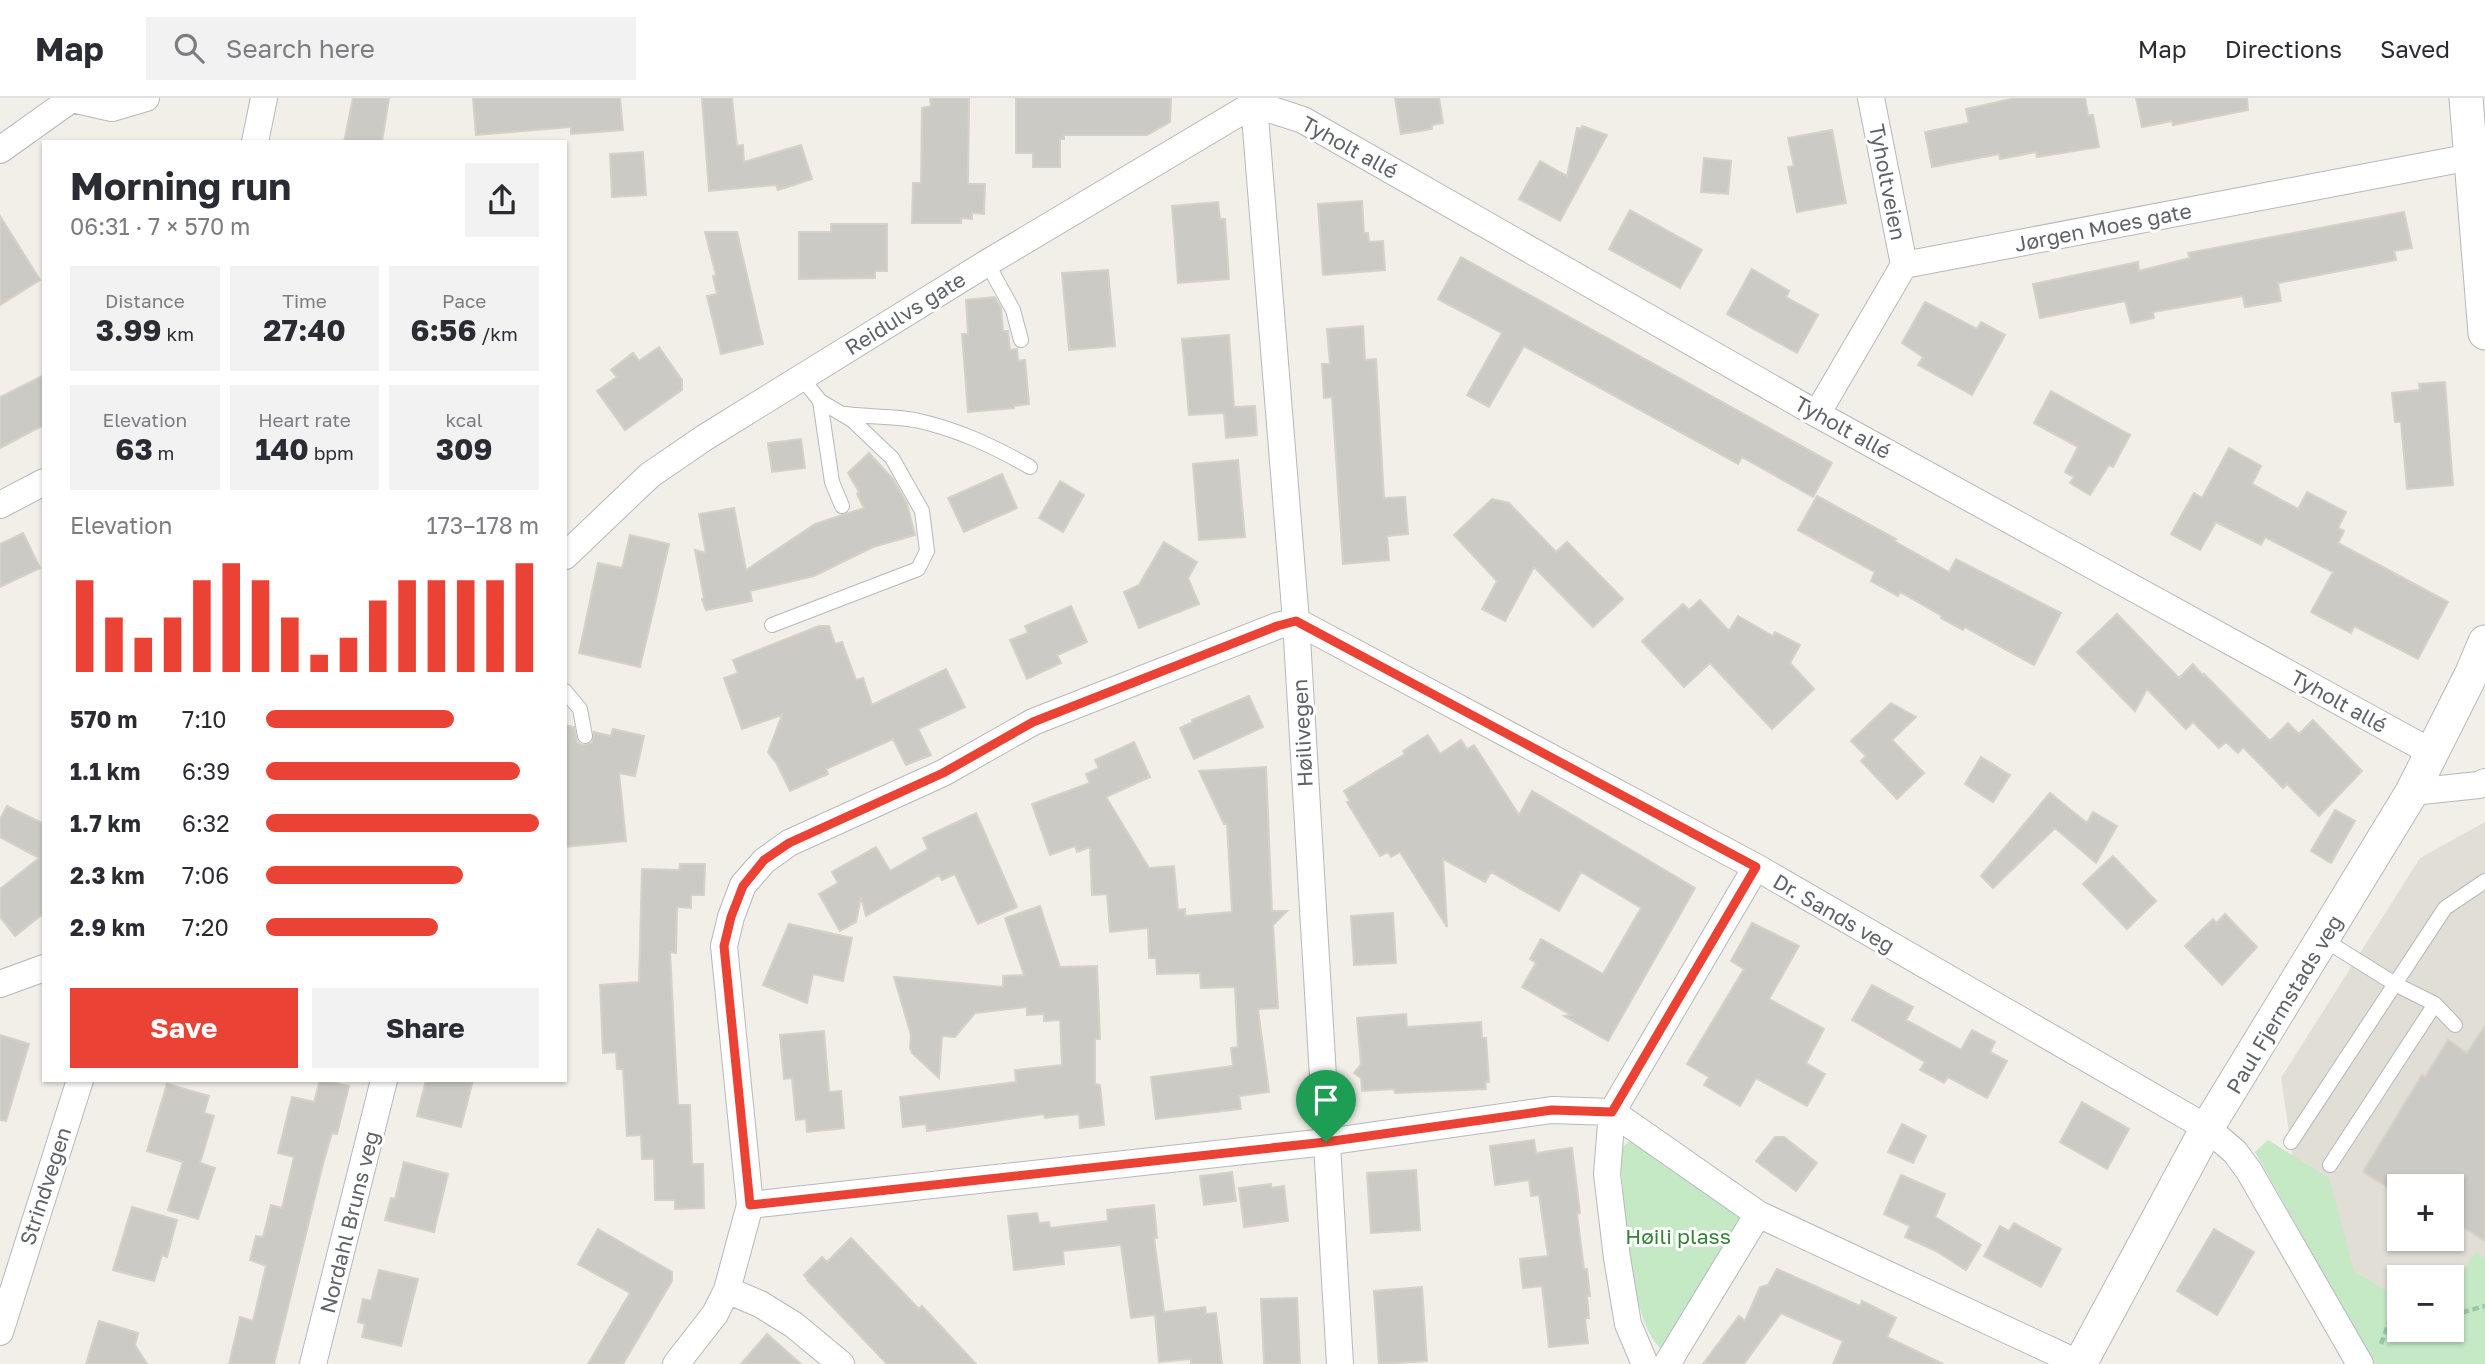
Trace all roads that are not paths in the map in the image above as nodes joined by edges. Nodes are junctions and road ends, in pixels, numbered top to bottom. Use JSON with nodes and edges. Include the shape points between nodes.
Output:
{"nodes":[{"id":1,"x":72,"y":98,"type":"edge"},
{"id":2,"x":146,"y":98,"type":"edge"},
{"id":3,"x":264,"y":98,"type":"edge"},
{"id":4,"x":1871,"y":98,"type":"edge"},
{"id":5,"x":2466,"y":98,"type":"edge"},
{"id":6,"x":1259,"y":101,"type":"edge"},
{"id":7,"x":255,"y":140,"type":"edge"},
{"id":8,"x":0,"y":150,"type":"edge"},
{"id":9,"x":2471,"y":156,"type":"junction"},
{"id":10,"x":987,"y":263,"type":"junction"},
{"id":11,"x":1904,"y":265,"type":"junction"},
{"id":12,"x":2485,"y":333,"type":"edge"},
{"id":13,"x":1021,"y":340,"type":"dead end"},
{"id":14,"x":801,"y":377,"type":"junction"},
{"id":15,"x":820,"y":401,"type":"junction"},
{"id":16,"x":841,"y":413,"type":"junction"},
{"id":17,"x":1818,"y":414,"type":"junction"},
{"id":18,"x":1030,"y":467,"type":"dead end"},
{"id":19,"x":42,"y":483,"type":"edge"},
{"id":20,"x":0,"y":505,"type":"edge"},
{"id":21,"x":842,"y":506,"type":"dead end"},
{"id":22,"x":567,"y":554,"type":"edge"},
{"id":23,"x":1296,"y":621,"type":"junction"},
{"id":24,"x":772,"y":625,"type":"dead end"},
{"id":25,"x":2485,"y":642,"type":"edge"},
{"id":26,"x":567,"y":693,"type":"edge"},
{"id":27,"x":584,"y":736,"type":"dead end"},
{"id":28,"x":2431,"y":752,"type":"junction"},
{"id":29,"x":2485,"y":782,"type":"edge"},
{"id":30,"x":2412,"y":792,"type":"junction"},
{"id":31,"x":1756,"y":867,"type":"junction"},
{"id":32,"x":2485,"y":881,"type":"edge"},
{"id":33,"x":2323,"y":939,"type":"junction"},
{"id":34,"x":42,"y":969,"type":"edge"},
{"id":35,"x":0,"y":984,"type":"edge"},
{"id":36,"x":2395,"y":984,"type":"junction"},
{"id":37,"x":2435,"y":1004,"type":"junction"},
{"id":38,"x":2455,"y":1025,"type":"dead end"},
{"id":39,"x":79,"y":1082,"type":"edge"},
{"id":40,"x":384,"y":1082,"type":"edge"},
{"id":41,"x":1612,"y":1112,"type":"junction"},
{"id":42,"x":2207,"y":1128,"type":"junction"},
{"id":43,"x":1326,"y":1142,"type":"junction"},
{"id":44,"x":2291,"y":1142,"type":"dead end"},
{"id":45,"x":2330,"y":1166,"type":"dead end"},
{"id":46,"x":750,"y":1205,"type":"junction"},
{"id":47,"x":1758,"y":1214,"type":"junction"},
{"id":48,"x":727,"y":1290,"type":"junction"},
{"id":49,"x":0,"y":1332,"type":"edge"},
{"id":50,"x":2369,"y":1358,"type":"edge"},
{"id":51,"x":313,"y":1364,"type":"edge"},
{"id":52,"x":676,"y":1364,"type":"edge"},
{"id":53,"x":841,"y":1364,"type":"edge"},
{"id":54,"x":1340,"y":1364,"type":"edge"},
{"id":55,"x":1645,"y":1364,"type":"edge"},
{"id":56,"x":1667,"y":1364,"type":"edge"},
{"id":57,"x":2080,"y":1364,"type":"edge"}],
"edges":[{"from":1,"to":2,"type":"street","via":[[112,108]]},
{"from":1,"to":8,"type":"street"},
{"from":3,"to":7,"type":"street"},
{"from":4,"to":11,"type":"street","name":"Tyholtveien"},
{"from":5,"to":9,"type":"street"},
{"from":6,"to":10,"type":"street","name":"Reidulvs gate"},
{"from":6,"to":17,"type":"street","name":"Tyholt allé","via":[[1303,120]]},
{"from":6,"to":23,"type":"street","name":"Høilivegen"},
{"from":9,"to":11,"type":"street","name":"Jørgen Moes gate"},
{"from":9,"to":12,"type":"street"},
{"from":10,"to":13,"type":"lane","via":[[1013,310]]},
{"from":10,"to":14,"type":"street","name":"Reidulvs gate"},
{"from":11,"to":17,"type":"street"},
{"from":14,"to":15,"type":"lane"},
{"from":14,"to":22,"type":"street","name":"Reidulvs gate","via":[[650,475]]},
{"from":15,"to":16,"type":"lane"},
{"from":15,"to":21,"type":"lane","via":[[832,482]]},
{"from":16,"to":18,"type":"lane","via":[[913,420],[954,431],[990,444]]},
{"from":16,"to":24,"type":"lane","via":[[892,458],[922,511],[927,551],[918,569]]},
{"from":17,"to":28,"type":"street","name":"Tyholt allé"},
{"from":19,"to":20,"type":"street"},
{"from":23,"to":31,"type":"street","name":"Dr. Sands veg"},
{"from":23,"to":43,"type":"street","name":"Høilivegen"},
{"from":23,"to":46,"type":"street","via":[[1033,722],[943,773],[789,843],[764,860],[743,886],[724,946]]},
{"from":25,"to":28,"type":"street","name":"Paul Fjermstads veg"},
{"from":26,"to":27,"type":"lane","via":[[580,709]]},
{"from":28,"to":30,"type":"street","name":"Paul Fjermstads veg"},
{"from":29,"to":30,"type":"street"},
{"from":30,"to":33,"type":"street","name":"Paul Fjermstads veg"},
{"from":31,"to":41,"type":"street"},
{"from":31,"to":42,"type":"street","name":"Dr. Sands veg"},
{"from":32,"to":36,"type":"lane","via":[[2445,908]]},
{"from":33,"to":36,"type":"lane"},
{"from":33,"to":42,"type":"street","name":"Paul Fjermstads veg"},
{"from":34,"to":35,"type":"street"},
{"from":36,"to":37,"type":"lane"},
{"from":36,"to":44,"type":"lane"},
{"from":37,"to":38,"type":"lane"},
{"from":37,"to":45,"type":"lane"},
{"from":39,"to":49,"type":"street","name":"Strindvegen"},
{"from":40,"to":51,"type":"street","name":"Nordahl Bruns veg"},
{"from":41,"to":43,"type":"street","via":[[1552,1110]]},
{"from":41,"to":47,"type":"street"},
{"from":41,"to":55,"type":"street","via":[[1607,1174],[1616,1246],[1628,1324]]},
{"from":42,"to":50,"type":"street","name":"Dr. Sands veg","via":[[2249,1171]]},
{"from":42,"to":57,"type":"street","name":"Paul Fjermstads veg"},
{"from":43,"to":46,"type":"street"},
{"from":43,"to":54,"type":"street","name":"Høilivegen"},
{"from":46,"to":48,"type":"street"},
{"from":47,"to":56,"type":"street"},
{"from":47,"to":57,"type":"street"},
{"from":48,"to":52,"type":"street","via":[[715,1314]]},
{"from":48,"to":53,"type":"street","via":[[794,1325]]}]}
